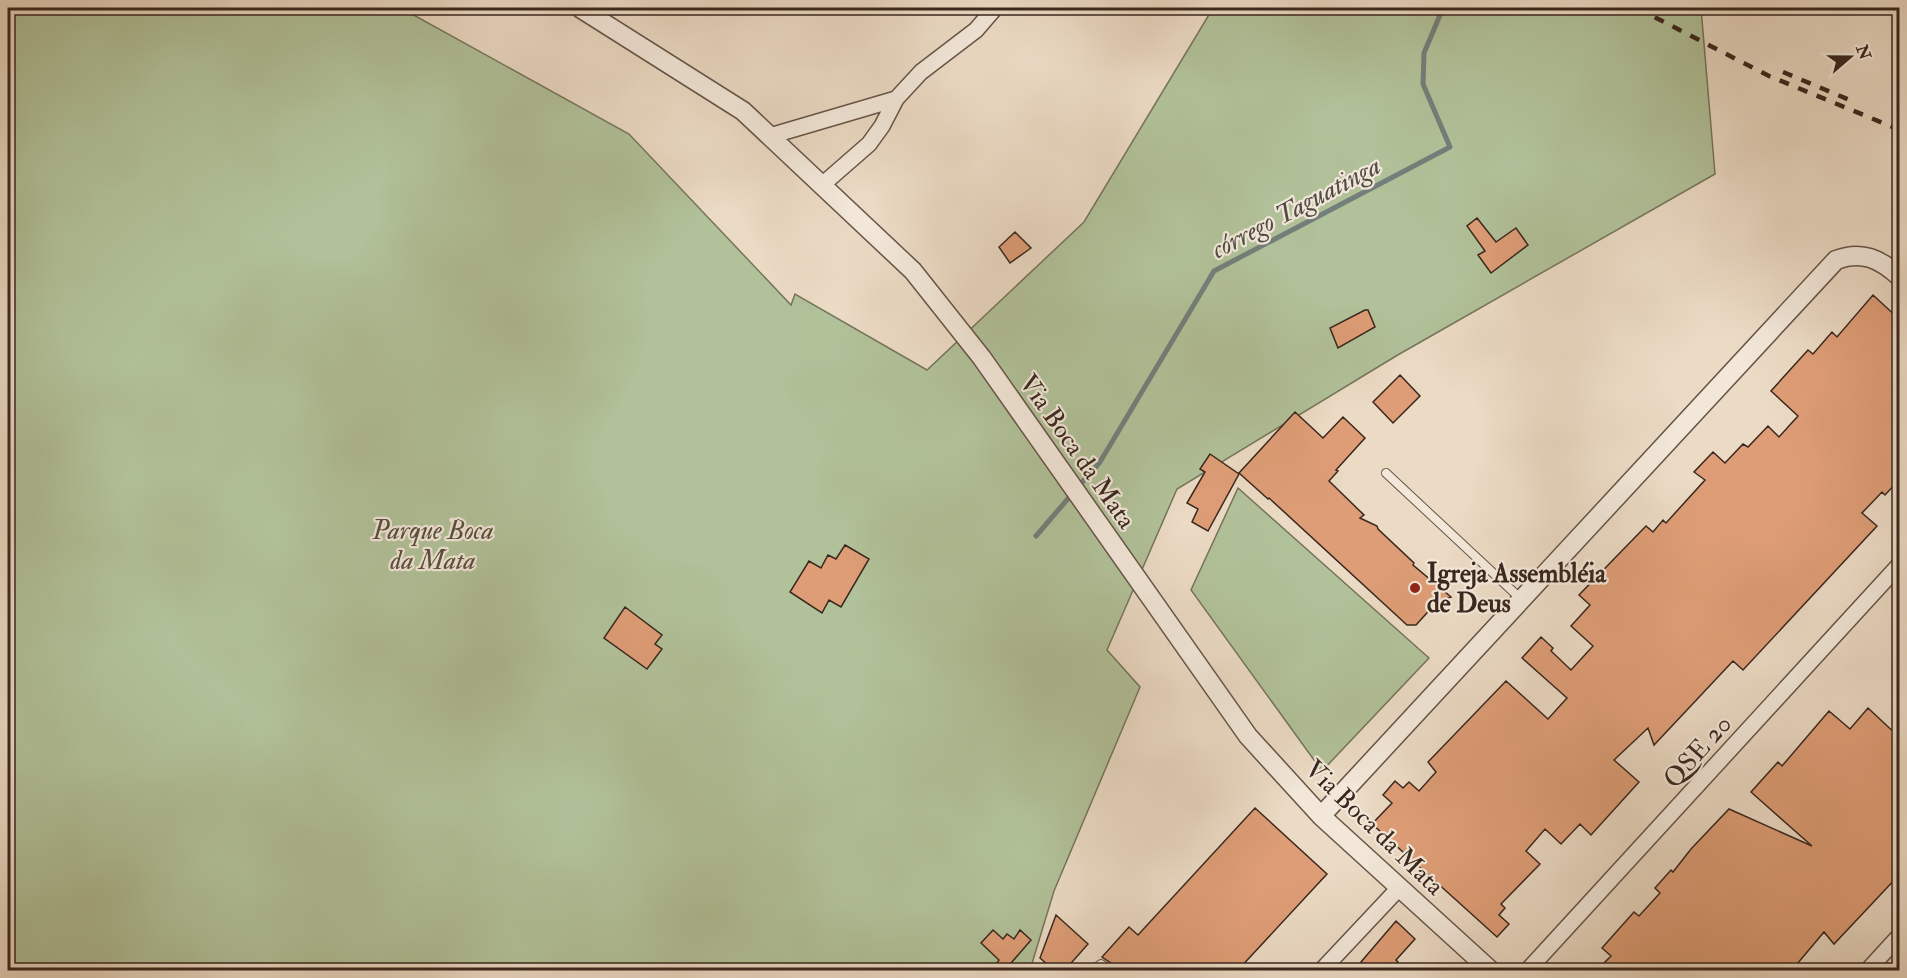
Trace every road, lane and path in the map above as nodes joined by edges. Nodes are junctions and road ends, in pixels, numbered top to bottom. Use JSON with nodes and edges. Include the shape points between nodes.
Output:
{"nodes":[{"id":1,"x":580,"y":8,"type":"edge"},
{"id":2,"x":995,"y":8,"type":"edge"},
{"id":3,"x":896,"y":99,"type":"junction"},
{"id":4,"x":770,"y":136,"type":"junction"},
{"id":5,"x":822,"y":185,"type":"junction"},
{"id":6,"x":1899,"y":277,"type":"edge"},
{"id":7,"x":1386,"y":473,"type":"dead end"},
{"id":8,"x":1899,"y":564,"type":"edge"},
{"id":9,"x":1521,"y":600,"type":"junction"},
{"id":10,"x":1321,"y":816,"type":"junction"},
{"id":11,"x":1400,"y":887,"type":"junction"},
{"id":12,"x":1899,"y":935,"type":"edge"},
{"id":13,"x":1093,"y":970,"type":"edge"},
{"id":14,"x":1110,"y":970,"type":"edge"},
{"id":15,"x":1322,"y":970,"type":"edge"},
{"id":16,"x":1490,"y":970,"type":"edge"},
{"id":17,"x":1528,"y":970,"type":"edge"},
{"id":18,"x":1868,"y":970,"type":"edge"}],
"edges":[{"from":1,"to":4,"type":"street","name":"Via Boca da Mata","via":[[743,111]]},
{"from":2,"to":3,"type":"street","via":[[976,30],[921,72]]},
{"from":3,"to":4,"type":"street"},
{"from":3,"to":5,"type":"street","via":[[869,144]]},
{"from":4,"to":5,"type":"street","name":"Via Boca da Mata"},
{"from":5,"to":10,"type":"street","name":"Via Boca da Mata","via":[[913,271],[982,358],[1248,735]]},
{"from":6,"to":9,"type":"street","via":[[1870,256],[1859,254],[1836,260]]},
{"from":7,"to":9,"type":"lane"},
{"from":8,"to":17,"type":"street","name":"QSE 20"},
{"from":9,"to":10,"type":"street"},
{"from":10,"to":11,"type":"street","name":"Via Boca da Mata"},
{"from":11,"to":15,"type":"street"},
{"from":11,"to":16,"type":"street","name":"Via Boca da Mata"},
{"from":12,"to":18,"type":"street"},
{"from":13,"to":14,"type":"lane","via":[[1101,964]]}]}
